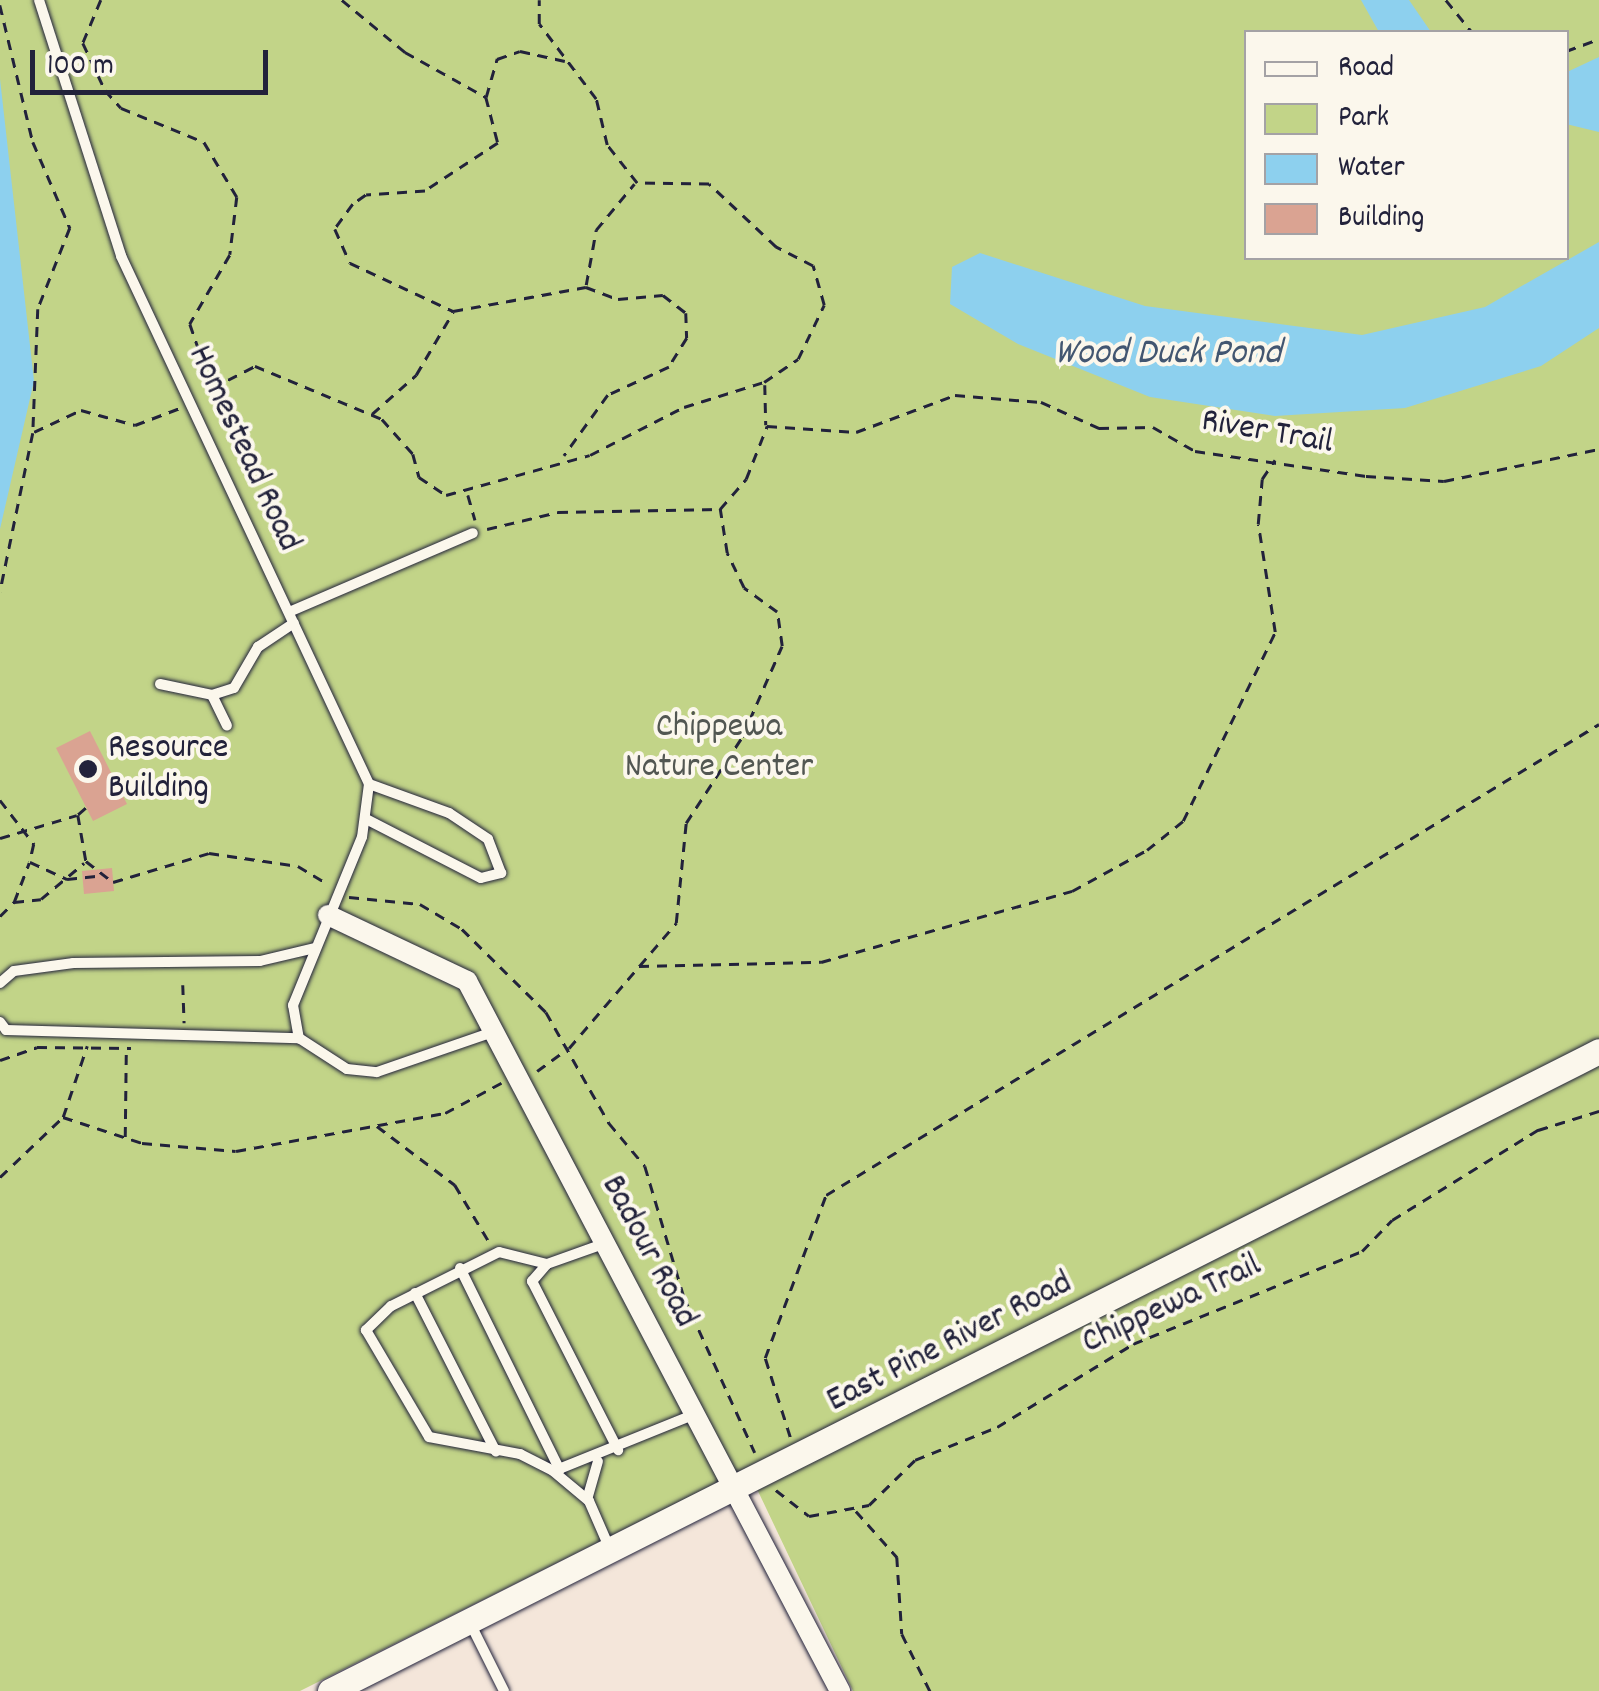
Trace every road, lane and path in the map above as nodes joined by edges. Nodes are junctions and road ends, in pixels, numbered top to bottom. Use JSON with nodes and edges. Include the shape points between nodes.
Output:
{"nodes":[{"id":1,"x":40,"y":0,"type":"edge"},
{"id":2,"x":101,"y":0,"type":"edge"},
{"id":3,"x":342,"y":0,"type":"edge"},
{"id":4,"x":539,"y":0,"type":"edge"},
{"id":5,"x":1446,"y":0,"type":"edge"},
{"id":6,"x":0,"y":5,"type":"edge"},
{"id":7,"x":2,"y":25,"type":"edge"},
{"id":8,"x":1470,"y":30,"type":"edge"},
{"id":9,"x":1599,"y":39,"type":"edge"},
{"id":10,"x":1569,"y":50,"type":"edge"},
{"id":11,"x":566,"y":61,"type":"junction"},
{"id":12,"x":486,"y":98,"type":"junction"},
{"id":13,"x":636,"y":182,"type":"junction"},
{"id":14,"x":586,"y":287,"type":"junction"},
{"id":15,"x":453,"y":311,"type":"junction"},
{"id":16,"x":764,"y":382,"type":"junction"},
{"id":17,"x":212,"y":388,"type":"junction"},
{"id":18,"x":190,"y":402,"type":"junction"},
{"id":19,"x":371,"y":414,"type":"junction"},
{"id":20,"x":767,"y":426,"type":"junction"},
{"id":21,"x":33,"y":433,"type":"junction"},
{"id":22,"x":1599,"y":449,"type":"edge"},
{"id":23,"x":564,"y":456,"type":"junction"},
{"id":24,"x":1276,"y":459,"type":"junction"},
{"id":25,"x":467,"y":494,"type":"junction"},
{"id":26,"x":720,"y":508,"type":"junction"},
{"id":27,"x":473,"y":533,"type":"junction"},
{"id":28,"x":0,"y":592,"type":"edge"},
{"id":29,"x":292,"y":618,"type":"junction"},
{"id":30,"x":160,"y":684,"type":"dead end"},
{"id":31,"x":212,"y":695,"type":"junction"},
{"id":32,"x":1599,"y":724,"type":"edge"},
{"id":33,"x":227,"y":726,"type":"dead end"},
{"id":34,"x":369,"y":784,"type":"junction"},
{"id":35,"x":0,"y":800,"type":"edge"},
{"id":36,"x":86,"y":808,"type":"dead end"},
{"id":37,"x":78,"y":815,"type":"junction"},
{"id":38,"x":366,"y":819,"type":"junction"},
{"id":39,"x":25,"y":832,"type":"junction"},
{"id":40,"x":0,"y":838,"type":"edge"},
{"id":41,"x":86,"y":861,"type":"junction"},
{"id":42,"x":30,"y":862,"type":"junction"},
{"id":43,"x":67,"y":879,"type":"junction"},
{"id":44,"x":14,"y":902,"type":"junction"},
{"id":45,"x":328,"y":915,"type":"junction"},
{"id":46,"x":0,"y":916,"type":"edge"},
{"id":47,"x":315,"y":948,"type":"junction"},
{"id":48,"x":639,"y":966,"type":"junction"},
{"id":49,"x":0,"y":984,"type":"edge"},
{"id":50,"x":183,"y":984,"type":"dead end"},
{"id":51,"x":183,"y":1028,"type":"junction"},
{"id":52,"x":2,"y":1029,"type":"edge"},
{"id":53,"x":496,"y":1031,"type":"junction"},
{"id":54,"x":299,"y":1038,"type":"junction"},
{"id":55,"x":126,"y":1048,"type":"junction"},
{"id":56,"x":134,"y":1048,"type":"dead end"},
{"id":57,"x":568,"y":1048,"type":"junction"},
{"id":58,"x":1599,"y":1051,"type":"edge"},
{"id":59,"x":82,"y":1052,"type":"junction"},
{"id":60,"x":0,"y":1060,"type":"edge"},
{"id":61,"x":520,"y":1077,"type":"junction"},
{"id":62,"x":1599,"y":1111,"type":"edge"},
{"id":63,"x":63,"y":1117,"type":"junction"},
{"id":64,"x":376,"y":1125,"type":"junction"},
{"id":65,"x":125,"y":1138,"type":"junction"},
{"id":66,"x":0,"y":1164,"type":"edge"},
{"id":67,"x":10,"y":1170,"type":"junction"},
{"id":68,"x":0,"y":1177,"type":"edge"},
{"id":69,"x":607,"y":1242,"type":"junction"},
{"id":70,"x":495,"y":1253,"type":"junction"},
{"id":71,"x":546,"y":1264,"type":"junction"},
{"id":72,"x":460,"y":1268,"type":"junction"},
{"id":73,"x":415,"y":1293,"type":"junction"},
{"id":74,"x":696,"y":1413,"type":"junction"},
{"id":75,"x":618,"y":1450,"type":"junction"},
{"id":76,"x":496,"y":1452,"type":"junction"},
{"id":77,"x":800,"y":1458,"type":"junction"},
{"id":78,"x":599,"y":1460,"type":"junction"},
{"id":79,"x":761,"y":1465,"type":"dead end"},
{"id":80,"x":557,"y":1471,"type":"junction"},
{"id":81,"x":772,"y":1486,"type":"dead end"},
{"id":82,"x":736,"y":1490,"type":"junction"},
{"id":83,"x":589,"y":1502,"type":"junction"},
{"id":84,"x":856,"y":1510,"type":"junction"},
{"id":85,"x":611,"y":1552,"type":"junction"},
{"id":86,"x":470,"y":1622,"type":"junction"},
{"id":87,"x":330,"y":1691,"type":"edge"},
{"id":88,"x":504,"y":1691,"type":"edge"},
{"id":89,"x":840,"y":1691,"type":"edge"},
{"id":90,"x":930,"y":1691,"type":"edge"}],
"edges":[{"from":1,"to":18,"type":"lane","name":"Homestead Road","via":[[97,194]]},
{"from":2,"to":17,"type":"path","via":[[84,43],[105,90],[120,108],[204,142],[236,197],[230,255],[190,324]]},
{"from":3,"to":12,"type":"path","via":[[405,52]]},
{"from":4,"to":11,"type":"path","via":[[539,24]]},
{"from":5,"to":8,"type":"path"},
{"from":6,"to":7,"type":"path"},
{"from":7,"to":21,"type":"path","via":[[33,142],[70,228],[38,309]]},
{"from":9,"to":10,"type":"path"},
{"from":11,"to":12,"type":"path","via":[[520,51],[497,59]]},
{"from":11,"to":13,"type":"path"},
{"from":12,"to":15,"type":"path","via":[[496,152],[424,191],[366,195],[335,229],[336,244],[371,279]]},
{"from":13,"to":14,"type":"path","via":[[596,230]]},
{"from":13,"to":16,"type":"path","via":[[709,184],[776,247],[813,266],[824,304],[818,323],[798,360]]},
{"from":14,"to":15,"type":"path"},
{"from":14,"to":23,"type":"path","via":[[618,299],[678,300],[687,338],[654,381],[594,408]]},
{"from":15,"to":19,"type":"path","via":[[416,375]]},
{"from":16,"to":20,"type":"path"},
{"from":16,"to":23,"type":"path","via":[[684,407],[590,455]]},
{"from":17,"to":18,"type":"path"},
{"from":17,"to":19,"type":"path","via":[[255,366]]},
{"from":18,"to":21,"type":"path","via":[[135,425],[81,410]]},
{"from":18,"to":29,"type":"lane","name":"Homestead Road"},
{"from":19,"to":25,"type":"path","via":[[414,459],[417,472],[446,495]]},
{"from":20,"to":24,"type":"path","name":"River Trail","via":[[856,432],[955,395],[1041,402],[1099,428],[1152,427],[1195,451]]},
{"from":20,"to":26,"type":"path","via":[[746,479]]},
{"from":21,"to":28,"type":"path"},
{"from":22,"to":24,"type":"path","name":"River Trail","via":[[1444,480]]},
{"from":23,"to":25,"type":"path"},
{"from":24,"to":48,"type":"path","via":[[1262,479],[1258,524],[1275,632],[1183,821],[1147,850],[1055,897],[821,962]]},
{"from":25,"to":27,"type":"path"},
{"from":26,"to":27,"type":"path","via":[[558,512]]},
{"from":26,"to":48,"type":"path","via":[[727,553],[744,588],[776,612],[782,646],[742,737],[686,823],[676,923]]},
{"from":27,"to":29,"type":"lane"},
{"from":29,"to":31,"type":"lane","via":[[258,647],[234,688]]},
{"from":29,"to":34,"type":"lane","name":"Homestead Road"},
{"from":30,"to":31,"type":"lane"},
{"from":31,"to":33,"type":"lane"},
{"from":32,"to":77,"type":"path","via":[[826,1195],[765,1358]]},
{"from":34,"to":38,"type":"lane"},
{"from":34,"to":38,"type":"lane","via":[[449,813],[488,839],[501,874],[481,878]]},
{"from":35,"to":39,"type":"path"},
{"from":36,"to":37,"type":"path"},
{"from":37,"to":39,"type":"path"},
{"from":37,"to":41,"type":"path"},
{"from":38,"to":45,"type":"lane"},
{"from":39,"to":40,"type":"path"},
{"from":39,"to":42,"type":"path"},
{"from":41,"to":43,"type":"path"},
{"from":41,"to":43,"type":"path","via":[[98,875]]},
{"from":42,"to":43,"type":"path"},
{"from":42,"to":44,"type":"path"},
{"from":43,"to":44,"type":"path","via":[[41,899]]},
{"from":44,"to":46,"type":"path"},
{"from":45,"to":47,"type":"lane"},
{"from":45,"to":53,"type":"street","name":"Badour Road","via":[[467,981]]},
{"from":47,"to":49,"type":"lane","via":[[260,961],[73,963],[14,972]]},
{"from":47,"to":54,"type":"lane","via":[[293,1005]]},
{"from":48,"to":57,"type":"path"},
{"from":50,"to":51,"type":"path"},
{"from":51,"to":52,"type":"lane"},
{"from":51,"to":54,"type":"lane"},
{"from":53,"to":54,"type":"lane","via":[[376,1072],[346,1068]]},
{"from":53,"to":61,"type":"street","name":"Badour Road"},
{"from":55,"to":56,"type":"path"},
{"from":55,"to":59,"type":"path"},
{"from":55,"to":65,"type":"path"},
{"from":57,"to":61,"type":"path"},
{"from":57,"to":79,"type":"path","via":[[609,1123],[645,1166],[694,1322]]},
{"from":58,"to":77,"type":"street","name":"East Pine River Road"},
{"from":59,"to":60,"type":"path","via":[[37,1047]]},
{"from":59,"to":63,"type":"path"},
{"from":61,"to":64,"type":"path","via":[[444,1112]]},
{"from":61,"to":69,"type":"street","name":"Badour Road"},
{"from":62,"to":84,"type":"path","name":"Chippewa Trail","via":[[1538,1130],[1407,1210],[1362,1251],[1133,1344],[997,1427],[915,1460]]},
{"from":63,"to":65,"type":"path"},
{"from":63,"to":67,"type":"path"},
{"from":64,"to":65,"type":"path","via":[[236,1151]]},
{"from":64,"to":70,"type":"path","via":[[455,1185]]},
{"from":66,"to":67,"type":"path"},
{"from":67,"to":68,"type":"path"},
{"from":69,"to":71,"type":"lane"},
{"from":69,"to":74,"type":"street","name":"Badour Road"},
{"from":70,"to":71,"type":"lane"},
{"from":70,"to":72,"type":"lane"},
{"from":71,"to":75,"type":"lane","via":[[532,1281]]},
{"from":72,"to":73,"type":"lane"},
{"from":72,"to":80,"type":"lane"},
{"from":73,"to":76,"type":"lane"},
{"from":73,"to":76,"type":"lane","via":[[373,1318],[368,1340],[429,1438]]},
{"from":74,"to":75,"type":"lane"},
{"from":74,"to":82,"type":"street","name":"Badour Road"},
{"from":75,"to":78,"type":"lane"},
{"from":76,"to":80,"type":"lane"},
{"from":77,"to":82,"type":"street","name":"East Pine River Road"},
{"from":78,"to":80,"type":"lane"},
{"from":78,"to":83,"type":"lane","via":[[588,1476]]},
{"from":80,"to":83,"type":"lane"},
{"from":81,"to":84,"type":"path","via":[[808,1516]]},
{"from":82,"to":85,"type":"street","name":"East Pine River Road"},
{"from":82,"to":89,"type":"street","name":"Badour Road"},
{"from":83,"to":85,"type":"lane"},
{"from":84,"to":90,"type":"path","via":[[897,1558],[902,1634]]},
{"from":85,"to":86,"type":"street","name":"East Pine River Road"},
{"from":86,"to":87,"type":"street","name":"East Pine River Road"},
{"from":86,"to":88,"type":"lane"}]}
